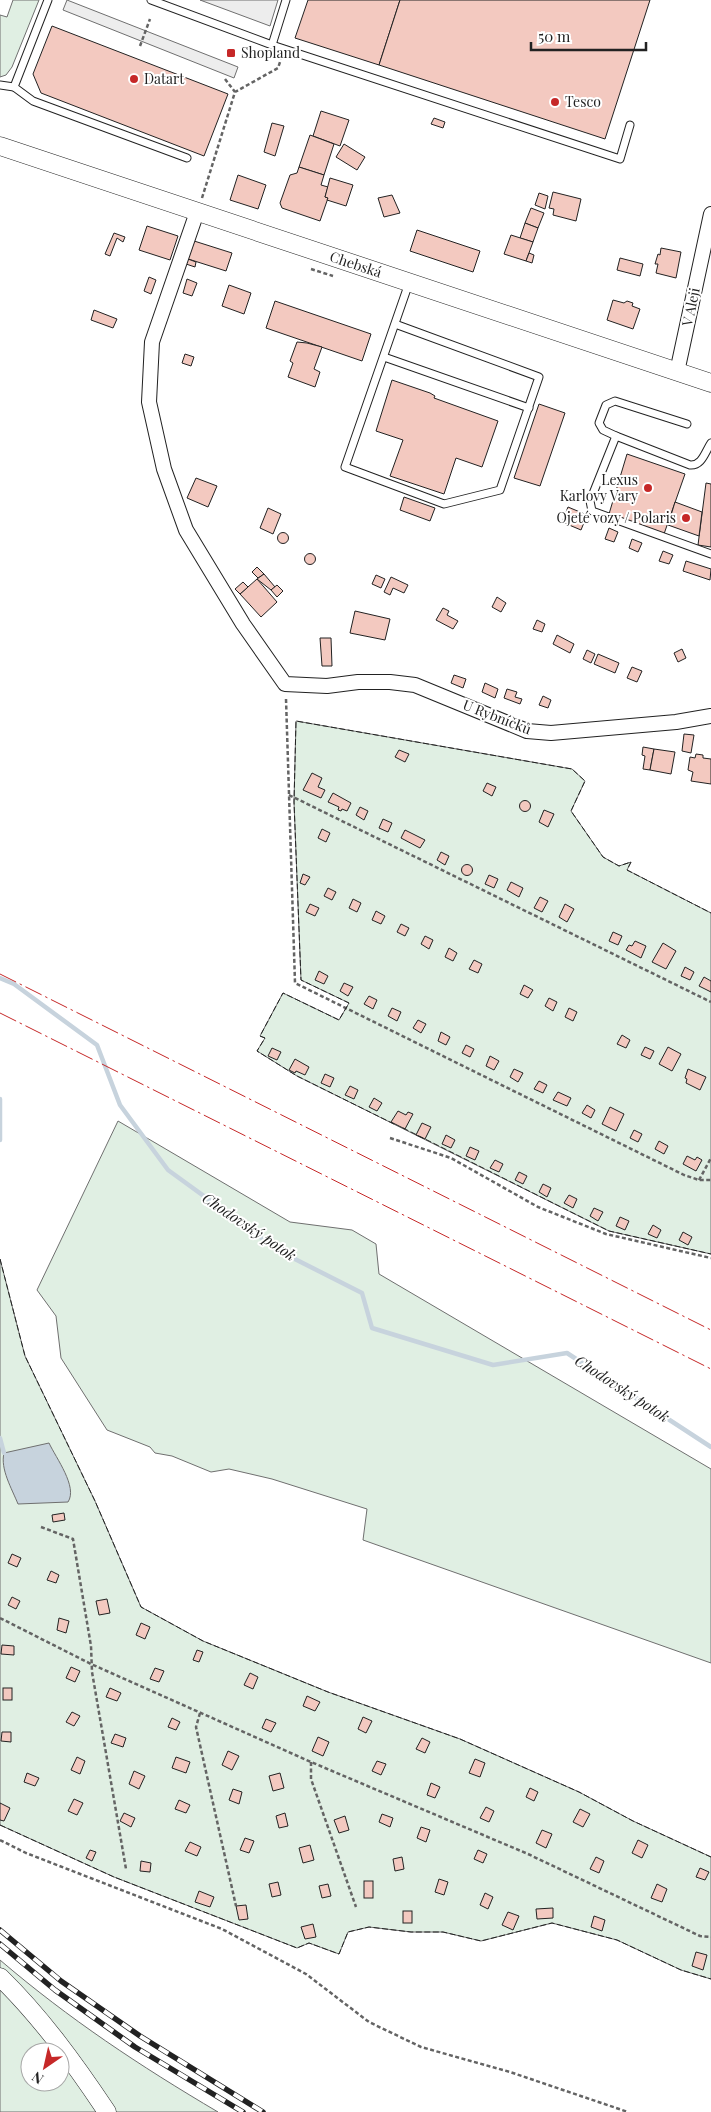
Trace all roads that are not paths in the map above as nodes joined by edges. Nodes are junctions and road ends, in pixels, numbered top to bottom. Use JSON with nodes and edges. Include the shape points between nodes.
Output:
{"nodes":[{"id":1,"x":48,"y":0,"type":"edge"},
{"id":2,"x":151,"y":0,"type":"edge"},
{"id":3,"x":286,"y":0,"type":"edge"},
{"id":4,"x":272,"y":45,"type":"junction"},
{"id":5,"x":0,"y":85,"type":"edge"},
{"id":6,"x":14,"y":87,"type":"junction"},
{"id":7,"x":630,"y":126,"type":"dead end"},
{"id":8,"x":0,"y":146,"type":"edge"},
{"id":9,"x":187,"y":158,"type":"dead end"},
{"id":10,"x":197,"y":212,"type":"junction"},
{"id":11,"x":711,"y":214,"type":"edge"},
{"id":12,"x":410,"y":282,"type":"junction"},
{"id":13,"x":395,"y":324,"type":"junction"},
{"id":14,"x":384,"y":357,"type":"junction"},
{"id":15,"x":678,"y":372,"type":"junction"},
{"id":16,"x":711,"y":383,"type":"edge"},
{"id":17,"x":529,"y":408,"type":"junction"},
{"id":18,"x":687,"y":424,"type":"dead end"},
{"id":19,"x":616,"y":436,"type":"junction"},
{"id":20,"x":711,"y":443,"type":"edge"},
{"id":21,"x":711,"y":554,"type":"edge"},
{"id":22,"x":711,"y":716,"type":"edge"},
{"id":23,"x":0,"y":1977,"type":"edge"},
{"id":24,"x":107,"y":2112,"type":"edge"}],
"edges":[{"from":1,"to":6,"type":"lane"},
{"from":2,"to":4,"type":"lane"},
{"from":3,"to":4,"type":"lane"},
{"from":4,"to":7,"type":"lane","via":[[620,159]]},
{"from":5,"to":6,"type":"lane"},
{"from":6,"to":9,"type":"lane","via":[[33,101]]},
{"from":8,"to":10,"type":"street","name":"Chebská"},
{"from":10,"to":12,"type":"street","name":"Chebská"},
{"from":10,"to":22,"type":"street","name":"U Rybníčků","via":[[152,342],[149,402],[164,469],[186,530],[243,624],[285,684],[326,686],[390,682],[415,685],[527,731],[551,733]]},
{"from":11,"to":15,"type":"street","name":"V Aleji"},
{"from":12,"to":13,"type":"lane"},
{"from":12,"to":15,"type":"street","name":"Chebská"},
{"from":13,"to":14,"type":"lane"},
{"from":13,"to":17,"type":"lane","via":[[539,377]]},
{"from":14,"to":17,"type":"lane"},
{"from":14,"to":17,"type":"lane","via":[[345,468],[444,504],[500,490]]},
{"from":15,"to":16,"type":"street","name":"Chebská"},
{"from":18,"to":19,"type":"lane","via":[[615,401],[606,405],[599,423],[603,430]]},
{"from":19,"to":20,"type":"lane","via":[[690,465],[699,463]]},
{"from":19,"to":21,"type":"lane","via":[[590,501],[592,511]]},
{"from":23,"to":24,"type":"street","via":[[26,2002]]}]}
